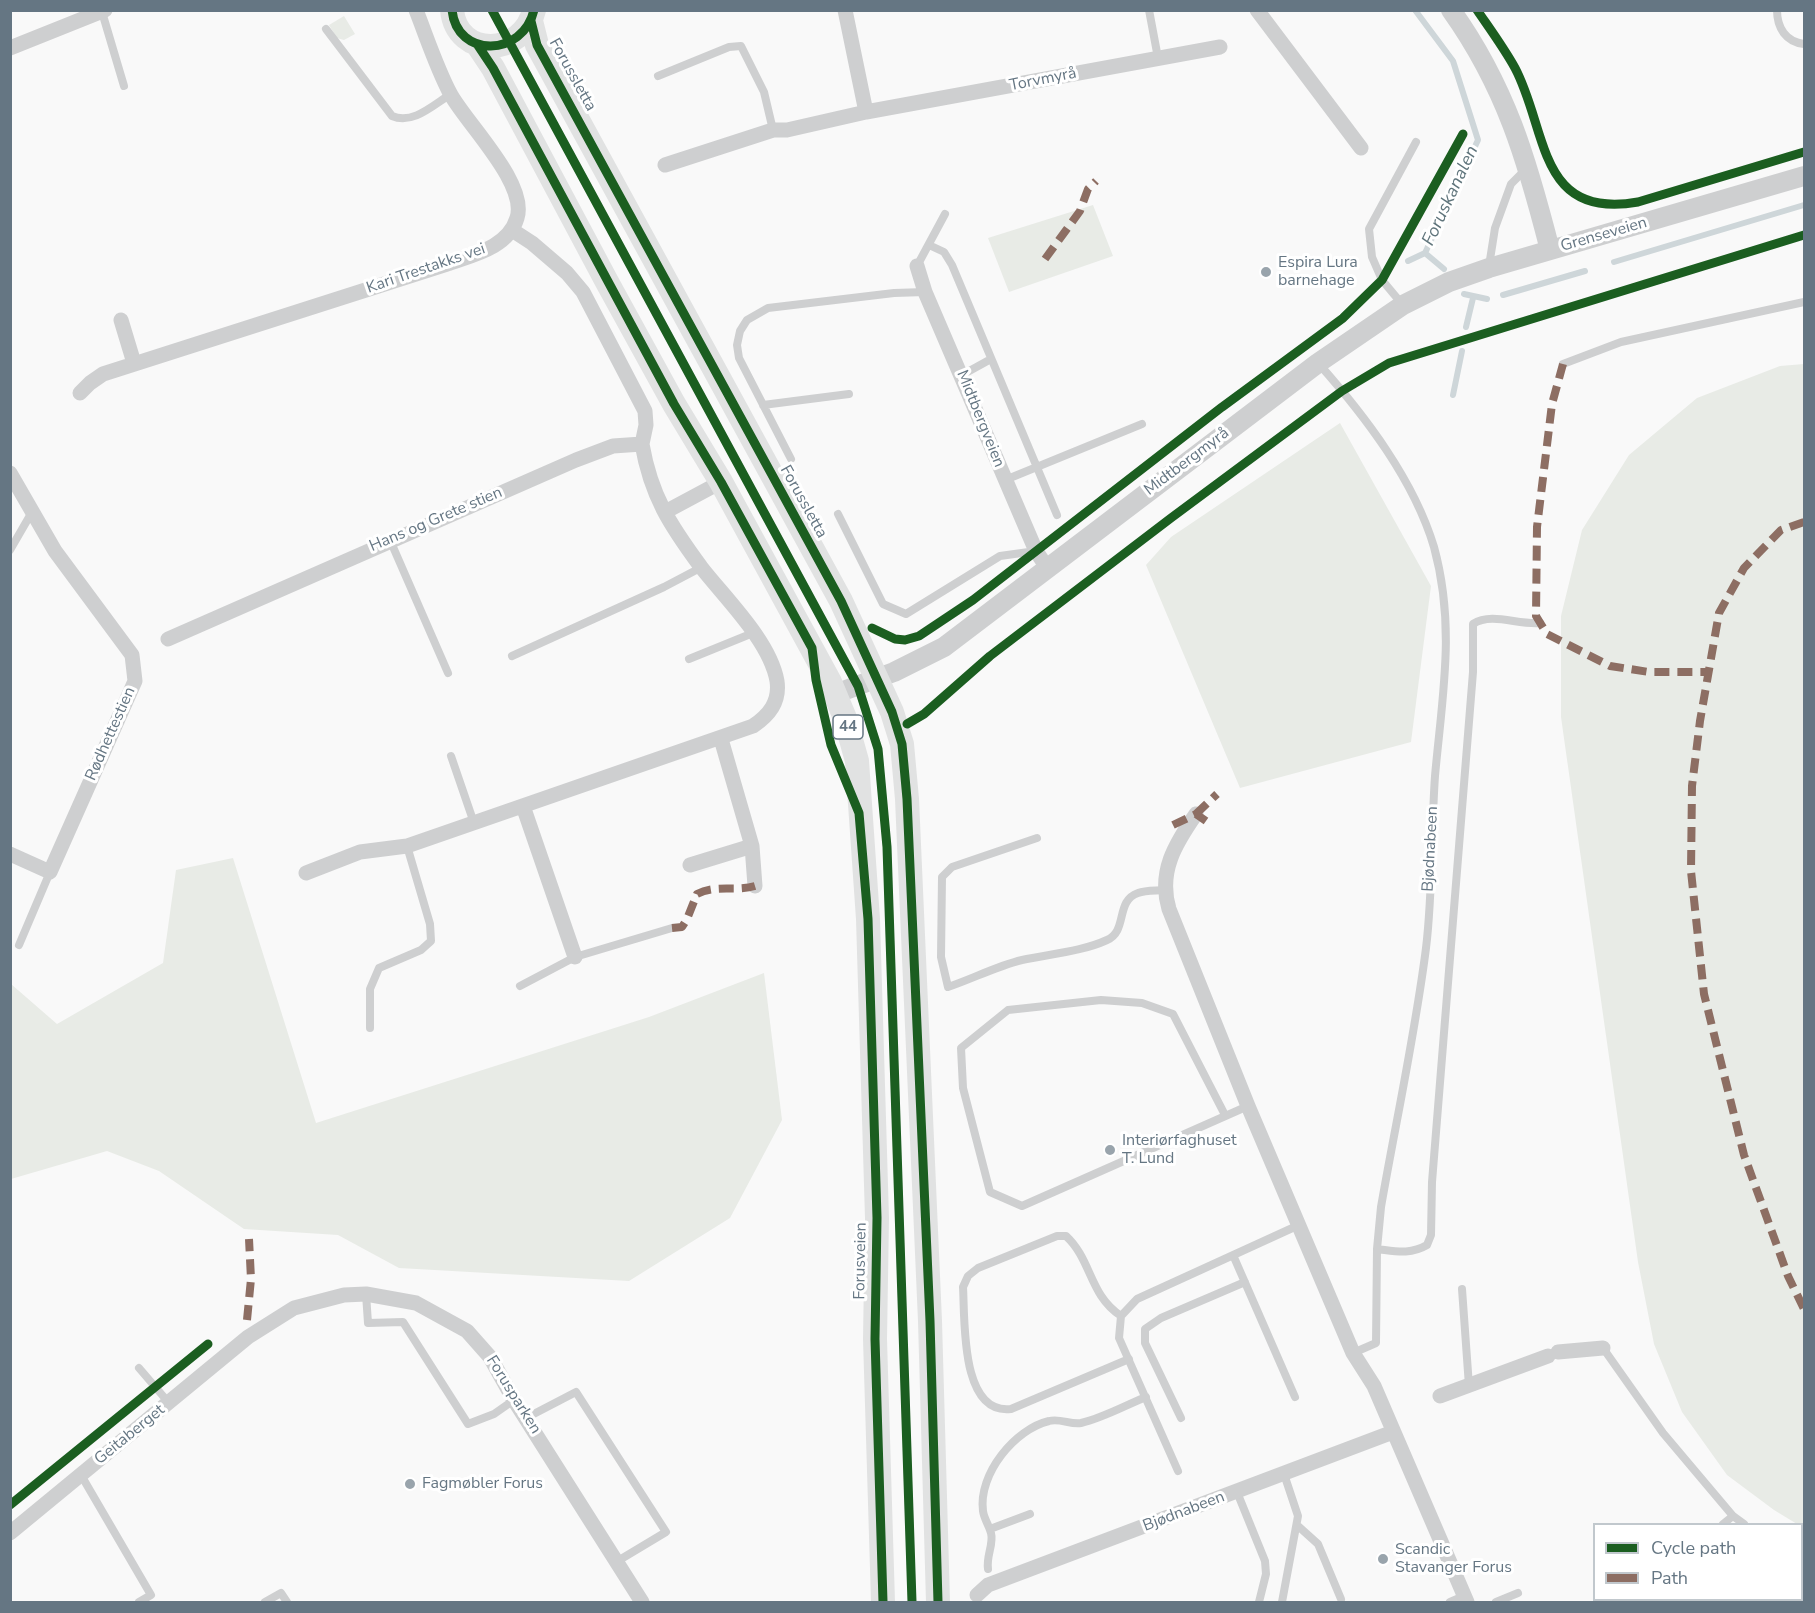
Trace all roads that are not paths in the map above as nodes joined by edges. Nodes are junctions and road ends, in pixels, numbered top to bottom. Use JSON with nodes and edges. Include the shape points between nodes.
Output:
{"nodes":[{"id":1,"x":416,"y":10,"type":"edge"},
{"id":2,"x":452,"y":10,"type":"edge"},
{"id":3,"x":492,"y":10,"type":"edge"},
{"id":4,"x":845,"y":10,"type":"edge"},
{"id":5,"x":1149,"y":10,"type":"edge"},
{"id":6,"x":1257,"y":10,"type":"edge"},
{"id":7,"x":1777,"y":10,"type":"edge"},
{"id":8,"x":103,"y":11,"type":"edge"},
{"id":9,"x":1457,"y":12,"type":"edge"},
{"id":10,"x":533,"y":16,"type":"edge"},
{"id":11,"x":326,"y":29,"type":"dead end"},
{"id":12,"x":477,"y":44,"type":"junction"},
{"id":13,"x":508,"y":44,"type":"junction"},
{"id":14,"x":1804,"y":44,"type":"edge"},
{"id":15,"x":1220,"y":46,"type":"dead end"},
{"id":16,"x":10,"y":48,"type":"edge"},
{"id":17,"x":1158,"y":58,"type":"junction"},
{"id":18,"x":658,"y":76,"type":"dead end"},
{"id":19,"x":124,"y":86,"type":"dead end"},
{"id":20,"x":451,"y":94,"type":"junction"},
{"id":21,"x":866,"y":112,"type":"junction"},
{"id":22,"x":773,"y":130,"type":"junction"},
{"id":23,"x":1416,"y":142,"type":"dead end"},
{"id":24,"x":1361,"y":148,"type":"dead end"},
{"id":25,"x":665,"y":165,"type":"dead end"},
{"id":26,"x":1528,"y":167,"type":"junction"},
{"id":27,"x":1804,"y":176,"type":"edge"},
{"id":28,"x":945,"y":214,"type":"dead end"},
{"id":29,"x":512,"y":230,"type":"junction"},
{"id":30,"x":928,"y":245,"type":"junction"},
{"id":31,"x":1550,"y":250,"type":"junction"},
{"id":32,"x":917,"y":266,"type":"joint"},
{"id":33,"x":1489,"y":268,"type":"junction"},
{"id":34,"x":925,"y":291,"type":"junction"},
{"id":35,"x":1804,"y":302,"type":"edge"},
{"id":36,"x":1403,"y":305,"type":"junction"},
{"id":37,"x":121,"y":320,"type":"dead end"},
{"id":38,"x":992,"y":359,"type":"junction"},
{"id":39,"x":134,"y":363,"type":"junction"},
{"id":40,"x":1318,"y":363,"type":"junction"},
{"id":41,"x":1563,"y":363,"type":"dead end"},
{"id":42,"x":962,"y":375,"type":"junction"},
{"id":43,"x":80,"y":393,"type":"dead end"},
{"id":44,"x":849,"y":394,"type":"dead end"},
{"id":45,"x":763,"y":405,"type":"junction"},
{"id":46,"x":1142,"y":424,"type":"dead end"},
{"id":47,"x":642,"y":444,"type":"junction"},
{"id":48,"x":792,"y":459,"type":"dead end"},
{"id":49,"x":1037,"y":465,"type":"junction"},
{"id":50,"x":10,"y":473,"type":"edge"},
{"id":51,"x":1005,"y":480,"type":"junction"},
{"id":52,"x":722,"y":482,"type":"junction"},
{"id":53,"x":32,"y":512,"type":"junction"},
{"id":54,"x":665,"y":512,"type":"junction"},
{"id":55,"x":838,"y":514,"type":"dead end"},
{"id":56,"x":1057,"y":515,"type":"dead end"},
{"id":57,"x":390,"y":540,"type":"junction"},
{"id":58,"x":10,"y":550,"type":"edge"},
{"id":59,"x":1036,"y":550,"type":"junction"},
{"id":60,"x":702,"y":567,"type":"junction"},
{"id":61,"x":1048,"y":569,"type":"junction"},
{"id":62,"x":1540,"y":622,"type":"dead end"},
{"id":63,"x":753,"y":633,"type":"junction"},
{"id":64,"x":168,"y":639,"type":"dead end"},
{"id":65,"x":512,"y":656,"type":"dead end"},
{"id":66,"x":689,"y":659,"type":"dead end"},
{"id":67,"x":448,"y":673,"type":"dead end"},
{"id":68,"x":868,"y":682,"type":"junction"},
{"id":69,"x":835,"y":694,"type":"junction"},
{"id":70,"x":722,"y":739,"type":"junction"},
{"id":71,"x":451,"y":756,"type":"dead end"},
{"id":72,"x":523,"y":806,"type":"junction"},
{"id":73,"x":1196,"y":814,"type":"dead end"},
{"id":74,"x":474,"y":823,"type":"junction"},
{"id":75,"x":1037,"y":838,"type":"dead end"},
{"id":76,"x":406,"y":846,"type":"junction"},
{"id":77,"x":752,"y":846,"type":"junction"},
{"id":78,"x":10,"y":854,"type":"edge"},
{"id":79,"x":690,"y":865,"type":"dead end"},
{"id":80,"x":50,"y":872,"type":"junction"},
{"id":81,"x":306,"y":873,"type":"dead end"},
{"id":82,"x":755,"y":886,"type":"dead end"},
{"id":83,"x":1165,"y":890,"type":"junction"},
{"id":84,"x":672,"y":928,"type":"dead end"},
{"id":85,"x":19,"y":945,"type":"dead end"},
{"id":86,"x":575,"y":957,"type":"junction"},
{"id":87,"x":520,"y":986,"type":"dead end"},
{"id":88,"x":370,"y":1028,"type":"dead end"},
{"id":89,"x":1248,"y":1106,"type":"junction"},
{"id":90,"x":1225,"y":1115,"type":"junction"},
{"id":91,"x":1300,"y":1224,"type":"junction"},
{"id":92,"x":1377,"y":1249,"type":"junction"},
{"id":93,"x":1233,"y":1255,"type":"junction"},
{"id":94,"x":1245,"y":1282,"type":"junction"},
{"id":95,"x":1462,"y":1289,"type":"dead end"},
{"id":96,"x":366,"y":1294,"type":"junction"},
{"id":97,"x":1121,"y":1316,"type":"junction"},
{"id":98,"x":248,"y":1337,"type":"joint"},
{"id":99,"x":1603,"y":1348,"type":"joint"},
{"id":100,"x":1353,"y":1353,"type":"junction"},
{"id":101,"x":1129,"y":1359,"type":"junction"},
{"id":102,"x":139,"y":1368,"type":"dead end"},
{"id":103,"x":1469,"y":1386,"type":"junction"},
{"id":104,"x":1440,"y":1396,"type":"dead end"},
{"id":105,"x":1146,"y":1397,"type":"junction"},
{"id":106,"x":1295,"y":1397,"type":"dead end"},
{"id":107,"x":514,"y":1400,"type":"junction"},
{"id":108,"x":169,"y":1403,"type":"junction"},
{"id":109,"x":526,"y":1418,"type":"junction"},
{"id":110,"x":1181,"y":1418,"type":"dead end"},
{"id":111,"x":1393,"y":1432,"type":"junction"},
{"id":112,"x":1178,"y":1471,"type":"dead end"},
{"id":113,"x":1284,"y":1474,"type":"junction"},
{"id":114,"x":81,"y":1475,"type":"junction"},
{"id":115,"x":1237,"y":1492,"type":"junction"},
{"id":116,"x":1030,"y":1514,"type":"dead end"},
{"id":117,"x":1733,"y":1516,"type":"junction"},
{"id":118,"x":1724,"y":1523,"type":"edge"},
{"id":119,"x":1743,"y":1523,"type":"edge"},
{"id":120,"x":1298,"y":1526,"type":"junction"},
{"id":121,"x":990,"y":1529,"type":"junction"},
{"id":122,"x":10,"y":1533,"type":"edge"},
{"id":123,"x":616,"y":1562,"type":"junction"},
{"id":124,"x":988,"y":1569,"type":"dead end"},
{"id":125,"x":1518,"y":1593,"type":"dead end"},
{"id":126,"x":151,"y":1595,"type":"junction"},
{"id":127,"x":977,"y":1595,"type":"dead end"},
{"id":128,"x":1341,"y":1599,"type":"dead end"},
{"id":129,"x":1466,"y":1599,"type":"edge"},
{"id":130,"x":139,"y":1602,"type":"edge"},
{"id":131,"x":155,"y":1602,"type":"edge"},
{"id":132,"x":265,"y":1602,"type":"edge"},
{"id":133,"x":287,"y":1602,"type":"edge"},
{"id":134,"x":642,"y":1602,"type":"edge"},
{"id":135,"x":883,"y":1602,"type":"edge"},
{"id":136,"x":912,"y":1602,"type":"edge"},
{"id":137,"x":939,"y":1602,"type":"edge"},
{"id":138,"x":1259,"y":1602,"type":"edge"},
{"id":139,"x":1282,"y":1602,"type":"edge"},
{"id":140,"x":1450,"y":1602,"type":"edge"},
{"id":141,"x":1496,"y":1602,"type":"edge"}],
"edges":[{"from":1,"to":20,"type":"street"},
{"from":2,"to":12,"type":"main road","number":"44","via":[[457,27]]},
{"from":3,"to":13,"type":"lane"},
{"from":4,"to":21,"type":"street"},
{"from":5,"to":17,"type":"lane"},
{"from":6,"to":24,"type":"street"},
{"from":7,"to":14,"type":"lane","via":[[1782,33]]},
{"from":8,"to":16,"type":"street"},
{"from":8,"to":19,"type":"lane"},
{"from":9,"to":26,"type":"street","name":"Grenseveien","via":[[1493,75]]},
{"from":10,"to":13,"type":"main road","via":[[525,32]]},
{"from":10,"to":68,"type":"main road","name":"Forussletta","via":[[537,45],[714,365]]},
{"from":11,"to":20,"type":"lane","via":[[392,116],[410,119]]},
{"from":12,"to":13,"type":"main road"},
{"from":12,"to":52,"type":"main road","number":"44","via":[[512,101],[674,404]]},
{"from":13,"to":68,"type":"lane"},
{"from":15,"to":17,"type":"street","name":"Torvmyrå"},
{"from":17,"to":21,"type":"street","name":"Torvmyrå"},
{"from":18,"to":22,"type":"lane","via":[[729,46],[741,46],[764,92]]},
{"from":20,"to":29,"type":"street","via":[[509,178],[519,205]]},
{"from":21,"to":22,"type":"street","name":"Torvmyrå"},
{"from":22,"to":25,"type":"street","name":"Torvmyrå"},
{"from":23,"to":36,"type":"lane","via":[[1369,229],[1372,257],[1382,280]]},
{"from":26,"to":31,"type":"street","name":"Grenseveien"},
{"from":26,"to":33,"type":"lane","via":[[1511,184],[1495,228]]},
{"from":27,"to":31,"type":"street","name":"Grenseveien"},
{"from":28,"to":30,"type":"lane"},
{"from":29,"to":39,"type":"street","name":"Kari Trestakks vei","via":[[490,248],[447,264]]},
{"from":29,"to":47,"type":"street","via":[[567,273],[583,292],[645,411]]},
{"from":30,"to":32,"type":"lane"},
{"from":30,"to":38,"type":"lane","via":[[944,252]]},
{"from":31,"to":33,"type":"street","name":"Midtbergmyrå"},
{"from":32,"to":34,"type":"street","name":"Midtbergveien"},
{"from":33,"to":36,"type":"street","name":"Midtbergmyrå"},
{"from":34,"to":42,"type":"street","name":"Midtbergveien"},
{"from":34,"to":45,"type":"lane","via":[[768,308],[747,320],[737,345],[739,358]]},
{"from":35,"to":41,"type":"lane","via":[[1621,342]]},
{"from":36,"to":40,"type":"street","name":"Midtbergmyrå"},
{"from":37,"to":39,"type":"street"},
{"from":38,"to":42,"type":"lane"},
{"from":38,"to":49,"type":"lane"},
{"from":39,"to":43,"type":"street","name":"Kari Trestakks vei","via":[[103,374]]},
{"from":40,"to":61,"type":"street","name":"Midtbergmyrå"},
{"from":40,"to":92,"type":"lane","name":"Bjødnabeen","via":[[1373,433],[1425,522],[1441,582],[1448,639],[1435,777],[1426,947]]},
{"from":42,"to":51,"type":"street","name":"Midtbergveien"},
{"from":44,"to":45,"type":"lane"},
{"from":45,"to":48,"type":"lane"},
{"from":46,"to":49,"type":"lane"},
{"from":47,"to":54,"type":"street","via":[[647,476]]},
{"from":47,"to":57,"type":"street","name":"Hans og Grete stien","via":[[612,446]]},
{"from":49,"to":51,"type":"lane"},
{"from":49,"to":56,"type":"lane"},
{"from":50,"to":53,"type":"street","name":"Rødhettestien"},
{"from":51,"to":59,"type":"street","name":"Midtbergveien"},
{"from":52,"to":54,"type":"street"},
{"from":52,"to":69,"type":"main road","number":"44"},
{"from":53,"to":58,"type":"lane"},
{"from":53,"to":80,"type":"street","name":"Rødhettestien","via":[[55,551],[132,655],[135,668],[135,681]]},
{"from":54,"to":60,"type":"street"},
{"from":55,"to":59,"type":"lane","via":[[884,604],[906,614],[1000,556]]},
{"from":57,"to":64,"type":"street","name":"Hans og Grete stien"},
{"from":57,"to":67,"type":"lane"},
{"from":59,"to":61,"type":"street","name":"Midtbergveien"},
{"from":60,"to":63,"type":"street"},
{"from":60,"to":65,"type":"lane"},
{"from":61,"to":68,"type":"street","name":"Midtbergmyrå","via":[[944,647]]},
{"from":62,"to":92,"type":"lane","via":[[1522,624],[1483,618],[1473,624],[1473,672],[1431,1235],[1427,1245],[1417,1251]]},
{"from":63,"to":66,"type":"lane"},
{"from":63,"to":70,"type":"street","via":[[775,673],[776,700],[761,721]]},
{"from":68,"to":69,"type":"street","name":"Midtbergmyrå"},
{"from":68,"to":136,"type":"lane","via":[[886,815]]},
{"from":68,"to":137,"type":"main road","name":"Forussletta","via":[[897,727],[905,768]]},
{"from":69,"to":135,"type":"main road","name":"Forusveien","number":"44","via":[[856,761],[868,919]]},
{"from":70,"to":72,"type":"street"},
{"from":70,"to":77,"type":"street"},
{"from":71,"to":74,"type":"lane"},
{"from":72,"to":74,"type":"street"},
{"from":72,"to":86,"type":"street"},
{"from":73,"to":83,"type":"street","via":[[1173,849]]},
{"from":74,"to":76,"type":"street"},
{"from":75,"to":83,"type":"lane","via":[[952,867],[942,878],[941,957],[948,987],[1021,960],[1109,940],[1118,931],[1124,902],[1138,893]]},
{"from":76,"to":81,"type":"street","via":[[360,852]]},
{"from":76,"to":88,"type":"lane","via":[[430,924],[431,941],[421,950],[379,968],[370,989]]},
{"from":77,"to":79,"type":"street"},
{"from":77,"to":82,"type":"street"},
{"from":78,"to":80,"type":"street"},
{"from":80,"to":85,"type":"lane"},
{"from":83,"to":89,"type":"street","via":[[1169,909]]},
{"from":84,"to":86,"type":"lane"},
{"from":86,"to":87,"type":"lane"},
{"from":89,"to":90,"type":"lane"},
{"from":89,"to":91,"type":"street"},
{"from":90,"to":90,"type":"lane","via":[[1022,1206],[990,1192],[963,1088],[961,1048],[1008,1010],[1101,1000],[1142,1003],[1173,1014]]},
{"from":91,"to":93,"type":"lane"},
{"from":91,"to":100,"type":"street"},
{"from":92,"to":100,"type":"lane","name":"Bjødnabeen","via":[[1376,1343]]},
{"from":93,"to":94,"type":"lane"},
{"from":93,"to":97,"type":"lane","via":[[1137,1299]]},
{"from":94,"to":106,"type":"lane"},
{"from":94,"to":110,"type":"lane","via":[[1161,1318],[1145,1329],[1146,1343]]},
{"from":95,"to":103,"type":"lane"},
{"from":96,"to":98,"type":"street","name":"Forusparken","via":[[344,1295],[294,1308]]},
{"from":96,"to":107,"type":"street","name":"Forusparken","via":[[416,1303],[467,1331],[490,1357]]},
{"from":96,"to":107,"type":"lane","via":[[368,1323],[402,1322],[468,1424],[494,1414]]},
{"from":97,"to":101,"type":"lane","via":[[1119,1338]]},
{"from":97,"to":101,"type":"lane","via":[[1101,1299],[1075,1244],[1066,1236],[1057,1236],[978,1268],[963,1287],[967,1364],[978,1390],[996,1408],[1011,1409]]},
{"from":98,"to":108,"type":"street","name":"Geitaberget"},
{"from":99,"to":103,"type":"street","via":[[1553,1354]]},
{"from":99,"to":117,"type":"lane","via":[[1663,1433]]},
{"from":100,"to":111,"type":"street","via":[[1374,1386]]},
{"from":101,"to":105,"type":"lane"},
{"from":102,"to":108,"type":"lane"},
{"from":103,"to":104,"type":"street"},
{"from":105,"to":112,"type":"lane"},
{"from":105,"to":121,"type":"lane","via":[[1082,1423],[1043,1422],[1015,1438],[984,1490],[983,1511]]},
{"from":107,"to":109,"type":"street","name":"Forusparken"},
{"from":108,"to":114,"type":"street","name":"Geitaberget"},
{"from":109,"to":123,"type":"street","name":"Forusparken"},
{"from":109,"to":123,"type":"lane","via":[[576,1392],[666,1532]]},
{"from":111,"to":113,"type":"street","name":"Bjødnabeen"},
{"from":111,"to":129,"type":"street"},
{"from":113,"to":115,"type":"street","name":"Bjødnabeen"},
{"from":113,"to":120,"type":"lane","via":[[1297,1506]]},
{"from":114,"to":122,"type":"street","name":"Geitaberget"},
{"from":114,"to":126,"type":"lane"},
{"from":115,"to":127,"type":"street","name":"Bjødnabeen","via":[[988,1585]]},
{"from":115,"to":138,"type":"lane","via":[[1265,1561]]},
{"from":116,"to":121,"type":"lane"},
{"from":117,"to":118,"type":"lane"},
{"from":117,"to":119,"type":"lane"},
{"from":120,"to":128,"type":"lane","via":[[1318,1544]]},
{"from":120,"to":139,"type":"lane"},
{"from":121,"to":124,"type":"lane"},
{"from":123,"to":134,"type":"street","name":"Forusparken"},
{"from":125,"to":141,"type":"lane"},
{"from":126,"to":130,"type":"lane"},
{"from":126,"to":131,"type":"lane"},
{"from":129,"to":140,"type":"lane"},
{"from":132,"to":133,"type":"lane","via":[[280,1593]]}]}
